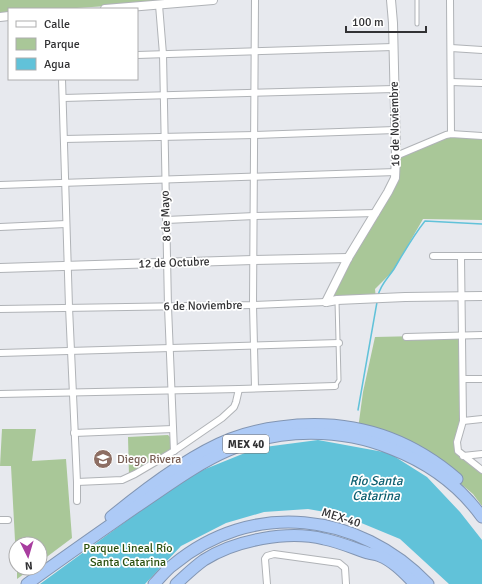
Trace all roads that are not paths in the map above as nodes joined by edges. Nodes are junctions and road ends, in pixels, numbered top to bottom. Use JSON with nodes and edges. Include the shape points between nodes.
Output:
{"nodes":[{"id":1,"x":214,"y":0,"type":"edge"},
{"id":2,"x":255,"y":0,"type":"edge"},
{"id":3,"x":391,"y":0,"type":"edge"},
{"id":4,"x":417,"y":0,"type":"edge"},
{"id":5,"x":450,"y":0,"type":"edge"},
{"id":6,"x":185,"y":1,"type":"edge"},
{"id":7,"x":159,"y":5,"type":"junction"},
{"id":8,"x":118,"y":8,"type":"edge"},
{"id":9,"x":416,"y":24,"type":"dead end"},
{"id":10,"x":393,"y":48,"type":"junction"},
{"id":11,"x":451,"y":48,"type":"junction"},
{"id":12,"x":482,"y":50,"type":"edge"},
{"id":13,"x":255,"y":52,"type":"junction"},
{"id":14,"x":138,"y":54,"type":"edge"},
{"id":15,"x":162,"y":54,"type":"junction"},
{"id":16,"x":62,"y":80,"type":"edge"},
{"id":17,"x":451,"y":82,"type":"junction"},
{"id":18,"x":482,"y":83,"type":"edge"},
{"id":19,"x":394,"y":89,"type":"junction"},
{"id":20,"x":255,"y":93,"type":"junction"},
{"id":21,"x":163,"y":96,"type":"junction"},
{"id":22,"x":63,"y":98,"type":"junction"},
{"id":23,"x":395,"y":130,"type":"junction"},
{"id":24,"x":451,"y":134,"type":"junction"},
{"id":25,"x":255,"y":135,"type":"junction"},
{"id":26,"x":482,"y":136,"type":"edge"},
{"id":27,"x":164,"y":138,"type":"junction"},
{"id":28,"x":64,"y":139,"type":"junction"},
{"id":29,"x":396,"y":156,"type":"junction"},
{"id":30,"x":396,"y":172,"type":"junction"},
{"id":31,"x":254,"y":176,"type":"junction"},
{"id":32,"x":165,"y":179,"type":"junction"},
{"id":33,"x":65,"y":183,"type":"junction"},
{"id":34,"x":0,"y":186,"type":"edge"},
{"id":35,"x":376,"y":213,"type":"junction"},
{"id":36,"x":254,"y":216,"type":"junction"},
{"id":37,"x":166,"y":220,"type":"junction"},
{"id":38,"x":66,"y":224,"type":"junction"},
{"id":39,"x":0,"y":227,"type":"edge"},
{"id":40,"x":433,"y":256,"type":"dead end"},
{"id":41,"x":482,"y":256,"type":"edge"},
{"id":42,"x":461,"y":257,"type":"junction"},
{"id":43,"x":348,"y":258,"type":"junction"},
{"id":44,"x":253,"y":260,"type":"junction"},
{"id":45,"x":168,"y":263,"type":"junction"},
{"id":46,"x":68,"y":266,"type":"junction"},
{"id":47,"x":0,"y":268,"type":"edge"},
{"id":48,"x":482,"y":296,"type":"edge"},
{"id":49,"x":462,"y":297,"type":"junction"},
{"id":50,"x":337,"y":300,"type":"junction"},
{"id":51,"x":326,"y":302,"type":"junction"},
{"id":52,"x":253,"y":305,"type":"junction"},
{"id":53,"x":69,"y":307,"type":"junction"},
{"id":54,"x":168,"y":307,"type":"junction"},
{"id":55,"x":0,"y":310,"type":"edge"},
{"id":56,"x":462,"y":335,"type":"junction"},
{"id":57,"x":482,"y":335,"type":"edge"},
{"id":58,"x":406,"y":337,"type":"dead end"},
{"id":59,"x":339,"y":343,"type":"junction"},
{"id":60,"x":254,"y":346,"type":"junction"},
{"id":61,"x":171,"y":348,"type":"junction"},
{"id":62,"x":70,"y":351,"type":"junction"},
{"id":63,"x":0,"y":353,"type":"edge"},
{"id":64,"x":463,"y":379,"type":"junction"},
{"id":65,"x":482,"y":379,"type":"edge"},
{"id":66,"x":335,"y":386,"type":"joint"},
{"id":67,"x":255,"y":388,"type":"junction"},
{"id":68,"x":239,"y":390,"type":"junction"},
{"id":69,"x":172,"y":391,"type":"junction"},
{"id":70,"x":72,"y":393,"type":"junction"},
{"id":71,"x":0,"y":394,"type":"edge"},
{"id":72,"x":482,"y":420,"type":"edge"},
{"id":73,"x":463,"y":421,"type":"junction"},
{"id":74,"x":172,"y":430,"type":"junction"},
{"id":75,"x":74,"y":433,"type":"junction"},
{"id":76,"x":174,"y":451,"type":"junction"},
{"id":77,"x":482,"y":454,"type":"edge"},
{"id":78,"x":463,"y":456,"type":"junction"},
{"id":79,"x":482,"y":470,"type":"edge"},
{"id":80,"x":77,"y":482,"type":"junction"},
{"id":81,"x":77,"y":501,"type":"dead end"},
{"id":82,"x":482,"y":505,"type":"edge"},
{"id":83,"x":482,"y":517,"type":"edge"},
{"id":84,"x":0,"y":520,"type":"edge"},
{"id":85,"x":8,"y":520,"type":"dead end"},
{"id":86,"x":81,"y":545,"type":"junction"},
{"id":87,"x":27,"y":584,"type":"edge"},
{"id":88,"x":154,"y":584,"type":"edge"},
{"id":89,"x":176,"y":584,"type":"edge"},
{"id":90,"x":267,"y":584,"type":"edge"},
{"id":91,"x":346,"y":584,"type":"edge"},
{"id":92,"x":415,"y":584,"type":"edge"},
{"id":93,"x":428,"y":584,"type":"edge"}],
"edges":[{"from":1,"to":6,"type":"street"},
{"from":2,"to":13,"type":"street"},
{"from":3,"to":10,"type":"street","name":"16 de Noviembre"},
{"from":4,"to":9,"type":"lane"},
{"from":5,"to":11,"type":"street"},
{"from":6,"to":7,"type":"street"},
{"from":7,"to":8,"type":"street"},
{"from":7,"to":15,"type":"street","name":"8 de Mayo"},
{"from":10,"to":13,"type":"street"},
{"from":10,"to":19,"type":"street","name":"16 de Noviembre"},
{"from":11,"to":12,"type":"street"},
{"from":11,"to":17,"type":"street"},
{"from":13,"to":15,"type":"street"},
{"from":13,"to":20,"type":"street"},
{"from":14,"to":15,"type":"street"},
{"from":15,"to":21,"type":"street","name":"8 de Mayo"},
{"from":16,"to":22,"type":"street"},
{"from":17,"to":18,"type":"street"},
{"from":17,"to":24,"type":"street"},
{"from":19,"to":20,"type":"street"},
{"from":19,"to":23,"type":"street","name":"16 de Noviembre"},
{"from":20,"to":21,"type":"street"},
{"from":20,"to":25,"type":"street"},
{"from":21,"to":22,"type":"street"},
{"from":21,"to":27,"type":"street","name":"8 de Mayo"},
{"from":22,"to":28,"type":"street"},
{"from":23,"to":25,"type":"street"},
{"from":23,"to":29,"type":"street","name":"16 de Noviembre"},
{"from":24,"to":26,"type":"street"},
{"from":24,"to":29,"type":"street"},
{"from":25,"to":27,"type":"street"},
{"from":25,"to":31,"type":"street"},
{"from":27,"to":28,"type":"street"},
{"from":27,"to":32,"type":"street","name":"8 de Mayo"},
{"from":28,"to":33,"type":"street"},
{"from":29,"to":30,"type":"street","name":"16 de Noviembre"},
{"from":30,"to":31,"type":"street"},
{"from":30,"to":35,"type":"street","name":"16 de Noviembre","via":[[393,183]]},
{"from":31,"to":32,"type":"street"},
{"from":31,"to":36,"type":"street"},
{"from":32,"to":33,"type":"street"},
{"from":32,"to":37,"type":"street","name":"8 de Mayo"},
{"from":33,"to":34,"type":"street"},
{"from":33,"to":38,"type":"street"},
{"from":35,"to":36,"type":"street"},
{"from":35,"to":43,"type":"street","name":"16 de Noviembre"},
{"from":36,"to":37,"type":"street"},
{"from":36,"to":44,"type":"street"},
{"from":37,"to":45,"type":"street","name":"8 de Mayo"},
{"from":38,"to":39,"type":"street"},
{"from":38,"to":46,"type":"street"},
{"from":40,"to":42,"type":"street"},
{"from":41,"to":42,"type":"street"},
{"from":42,"to":49,"type":"street"},
{"from":43,"to":44,"type":"street","name":"12 de Octubre"},
{"from":43,"to":51,"type":"street","name":"16 de Noviembre"},
{"from":44,"to":45,"type":"street","name":"12 de Octubre"},
{"from":44,"to":52,"type":"street"},
{"from":45,"to":46,"type":"street","name":"12 de Octubre"},
{"from":45,"to":54,"type":"street","name":"8 de Mayo"},
{"from":46,"to":47,"type":"street","name":"12 de Octubre"},
{"from":46,"to":53,"type":"street"},
{"from":48,"to":49,"type":"street","name":"6 de Noviembre"},
{"from":49,"to":50,"type":"street","name":"6 de Noviembre"},
{"from":49,"to":56,"type":"street"},
{"from":50,"to":51,"type":"street","name":"6 de Noviembre"},
{"from":50,"to":59,"type":"lane"},
{"from":51,"to":52,"type":"street","name":"6 de Noviembre"},
{"from":52,"to":54,"type":"street","name":"6 de Noviembre"},
{"from":52,"to":60,"type":"street"},
{"from":53,"to":54,"type":"street","name":"6 de Noviembre"},
{"from":53,"to":55,"type":"street","name":"6 de Noviembre"},
{"from":53,"to":62,"type":"street"},
{"from":54,"to":61,"type":"street","name":"8 de Mayo"},
{"from":56,"to":57,"type":"street"},
{"from":56,"to":58,"type":"street"},
{"from":56,"to":64,"type":"street"},
{"from":59,"to":60,"type":"street"},
{"from":59,"to":66,"type":"lane","via":[[339,380]]},
{"from":60,"to":61,"type":"street"},
{"from":60,"to":67,"type":"street"},
{"from":61,"to":62,"type":"street"},
{"from":61,"to":69,"type":"street","name":"8 de Mayo"},
{"from":62,"to":63,"type":"street"},
{"from":62,"to":70,"type":"street"},
{"from":64,"to":65,"type":"street"},
{"from":64,"to":73,"type":"street"},
{"from":66,"to":67,"type":"street"},
{"from":67,"to":68,"type":"street"},
{"from":68,"to":69,"type":"street"},
{"from":68,"to":76,"type":"street","via":[[236,402],[229,412]]},
{"from":69,"to":70,"type":"street"},
{"from":69,"to":74,"type":"street","name":"8 de Mayo"},
{"from":70,"to":71,"type":"street"},
{"from":70,"to":75,"type":"street"},
{"from":72,"to":73,"type":"street"},
{"from":73,"to":78,"type":"street","via":[[457,442],[458,451]]},
{"from":74,"to":75,"type":"street"},
{"from":74,"to":76,"type":"street","name":"8 de Mayo"},
{"from":75,"to":80,"type":"street"},
{"from":76,"to":80,"type":"street","via":[[124,479]]},
{"from":77,"to":78,"type":"street"},
{"from":78,"to":79,"type":"street"},
{"from":80,"to":81,"type":"street"},
{"from":82,"to":86,"type":"highway","number":"MEX 40","via":[[443,466],[385,436],[350,427],[292,425],[245,434],[205,451],[142,492]]},
{"from":83,"to":86,"type":"highway","number":"MEX 40","via":[[451,483],[418,460],[361,438],[300,434],[252,442],[208,460]]},
{"from":84,"to":85,"type":"street"},
{"from":86,"to":87,"type":"highway","number":"MEX 40"},
{"from":88,"to":93,"type":"highway","name":"MEX-40","via":[[172,565],[202,545],[261,524],[298,521],[332,526],[363,538],[389,551]]},
{"from":89,"to":92,"type":"highway","via":[[190,570],[222,551],[254,540],[285,536],[323,538],[380,556]]},
{"from":90,"to":91,"type":"street","via":[[265,561],[267,556],[274,554],[339,563],[344,568]]}]}
